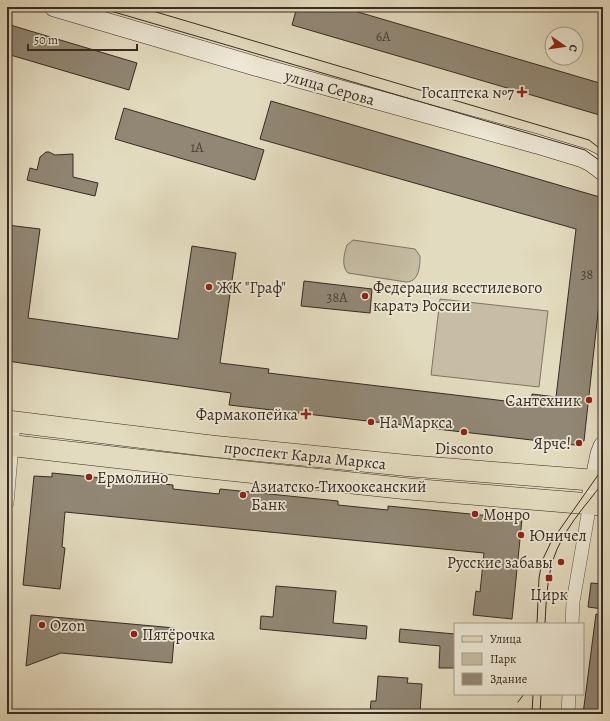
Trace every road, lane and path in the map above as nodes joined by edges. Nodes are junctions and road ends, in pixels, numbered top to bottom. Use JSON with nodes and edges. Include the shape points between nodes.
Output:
{"nodes":[{"id":1,"x":54,"y":7,"type":"edge"},
{"id":2,"x":603,"y":171,"type":"edge"},
{"id":3,"x":11,"y":421,"type":"edge"},
{"id":4,"x":9,"y":445,"type":"edge"},
{"id":5,"x":603,"y":446,"type":"edge"},
{"id":6,"x":599,"y":480,"type":"edge"},
{"id":7,"x":7,"y":503,"type":"edge"},
{"id":8,"x":597,"y":504,"type":"edge"},
{"id":9,"x":572,"y":623,"type":"edge"},
{"id":10,"x":569,"y":695,"type":"edge"},
{"id":11,"x":568,"y":714,"type":"edge"}],
"edges":[{"from":1,"to":2,"type":"street","name":"улица Серова","via":[[537,144],[583,158]]},
{"from":3,"to":4,"type":"street"},
{"from":3,"to":6,"type":"main road","name":"проспект Карла Маркса","via":[[211,446],[418,467]]},
{"from":4,"to":7,"type":"street"},
{"from":4,"to":8,"type":"main road","name":"проспект Карла Маркса","via":[[409,489]]},
{"from":5,"to":6,"type":"street","via":[[600,454]]},
{"from":6,"to":8,"type":"street"},
{"from":8,"to":9,"type":"street","via":[[575,595]]},
{"from":10,"to":11,"type":"street"}]}
